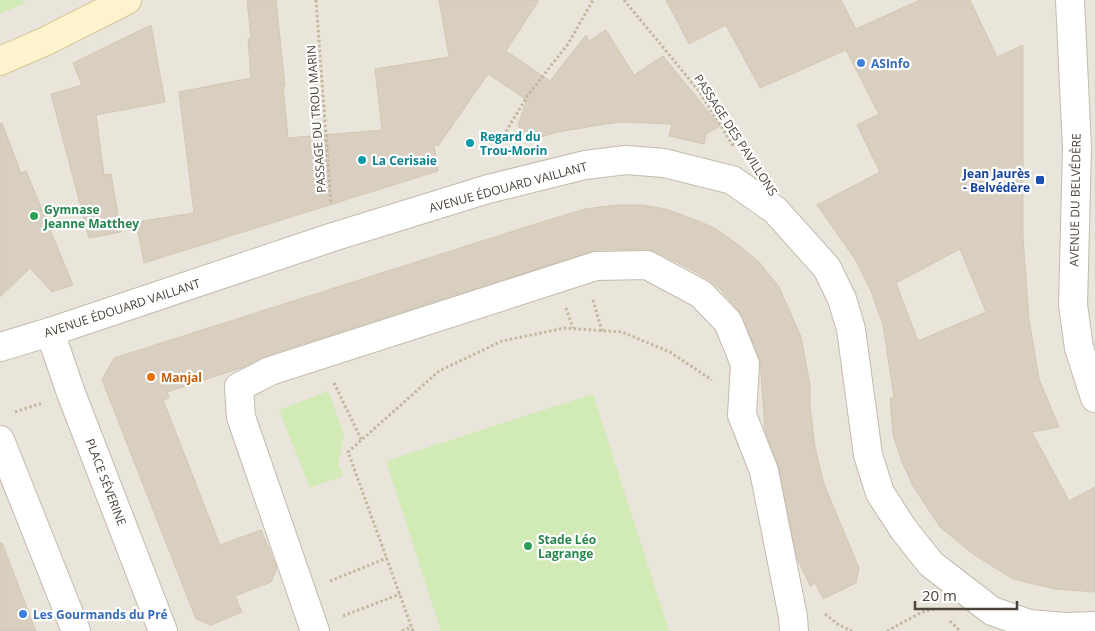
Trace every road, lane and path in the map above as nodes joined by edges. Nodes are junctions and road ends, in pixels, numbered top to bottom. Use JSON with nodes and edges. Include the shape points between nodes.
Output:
{"nodes":[{"id":1,"x":127,"y":0,"type":"edge"},
{"id":2,"x":316,"y":0,"type":"edge"},
{"id":3,"x":593,"y":0,"type":"edge"},
{"id":4,"x":624,"y":0,"type":"edge"},
{"id":5,"x":1070,"y":0,"type":"edge"},
{"id":6,"x":0,"y":61,"type":"edge"},
{"id":7,"x":739,"y":154,"type":"dead end"},
{"id":8,"x":488,"y":189,"type":"junction"},
{"id":9,"x":333,"y":237,"type":"junction"},
{"id":10,"x":592,"y":297,"type":"dead end"},
{"id":11,"x":566,"y":308,"type":"dead end"},
{"id":12,"x":573,"y":329,"type":"junction"},
{"id":13,"x":602,"y":331,"type":"junction"},
{"id":14,"x":50,"y":332,"type":"junction"},
{"id":15,"x":0,"y":347,"type":"edge"},
{"id":16,"x":333,"y":381,"type":"dead end"},
{"id":17,"x":1095,"y":398,"type":"edge"},
{"id":18,"x":45,"y":402,"type":"dead end"},
{"id":19,"x":12,"y":414,"type":"dead end"},
{"id":20,"x":742,"y":415,"type":"junction"},
{"id":21,"x":0,"y":440,"type":"edge"},
{"id":22,"x":362,"y":441,"type":"junction"},
{"id":23,"x":387,"y":558,"type":"junction"},
{"id":24,"x":349,"y":573,"type":"dead end"},
{"id":25,"x":400,"y":594,"type":"junction"},
{"id":26,"x":362,"y":608,"type":"dead end"},
{"id":27,"x":942,"y":614,"type":"dead end"},
{"id":28,"x":948,"y":620,"type":"dead end"},
{"id":29,"x":994,"y":621,"type":"edge"},
{"id":30,"x":1095,"y":626,"type":"edge"},
{"id":31,"x":412,"y":629,"type":"edge"},
{"id":32,"x":312,"y":630,"type":"edge"},
{"id":33,"x":76,"y":631,"type":"edge"},
{"id":34,"x":163,"y":631,"type":"edge"},
{"id":35,"x":402,"y":631,"type":"edge"},
{"id":36,"x":794,"y":631,"type":"edge"},
{"id":37,"x":887,"y":631,"type":"edge"},
{"id":38,"x":960,"y":631,"type":"edge"}],
"edges":[{"from":1,"to":6,"type":"main road"},
{"from":2,"to":9,"type":"path","name":"PASSAGE DU TROU MARIN"},
{"from":3,"to":8,"type":"path","via":[[568,44],[528,95],[502,138]]},
{"from":4,"to":7,"type":"path","name":"PASSAGE DES PAVILLONS","via":[[699,90]]},
{"from":5,"to":17,"type":"street","name":"AVENUE DU BELVÉDÈRE","via":[[1077,148],[1073,305],[1079,348]]},
{"from":8,"to":9,"type":"street","name":"AVENUE ÉDOUARD VAILLANT"},
{"from":8,"to":29,"type":"street","name":"AVENUE ÉDOUARD VAILLANT","via":[[585,165],[626,160],[664,163],[732,180],[775,210],[827,268],[842,299],[851,329],[868,454],[880,494],[931,564]]},
{"from":9,"to":14,"type":"street","name":"AVENUE ÉDOUARD VAILLANT"},
{"from":10,"to":13,"type":"path"},
{"from":11,"to":12,"type":"path"},
{"from":12,"to":13,"type":"path"},
{"from":12,"to":22,"type":"path","via":[[502,341],[439,371]]},
{"from":13,"to":20,"type":"path","via":[[622,332],[670,352],[714,382]]},
{"from":14,"to":15,"type":"street","name":"AVENUE ÉDOUARD VAILLANT"},
{"from":14,"to":34,"type":"street","name":"PLACE SÉVERINE"},
{"from":16,"to":22,"type":"path"},
{"from":18,"to":19,"type":"path"},
{"from":20,"to":32,"type":"street","via":[[745,364],[728,322],[701,294],[647,265],[596,266],[270,371],[239,386],[241,417]]},
{"from":20,"to":36,"type":"street","via":[[764,471]]},
{"from":21,"to":33,"type":"street"},
{"from":22,"to":23,"type":"path","via":[[348,452]]},
{"from":23,"to":24,"type":"path"},
{"from":23,"to":25,"type":"path"},
{"from":25,"to":26,"type":"path"},
{"from":25,"to":31,"type":"path"},
{"from":27,"to":37,"type":"path","via":[[937,609],[922,612]]},
{"from":28,"to":38,"type":"path"},
{"from":29,"to":30,"type":"street","name":"AVENUE ÉDOUARD VAILLANT"},
{"from":31,"to":35,"type":"path"}]}
